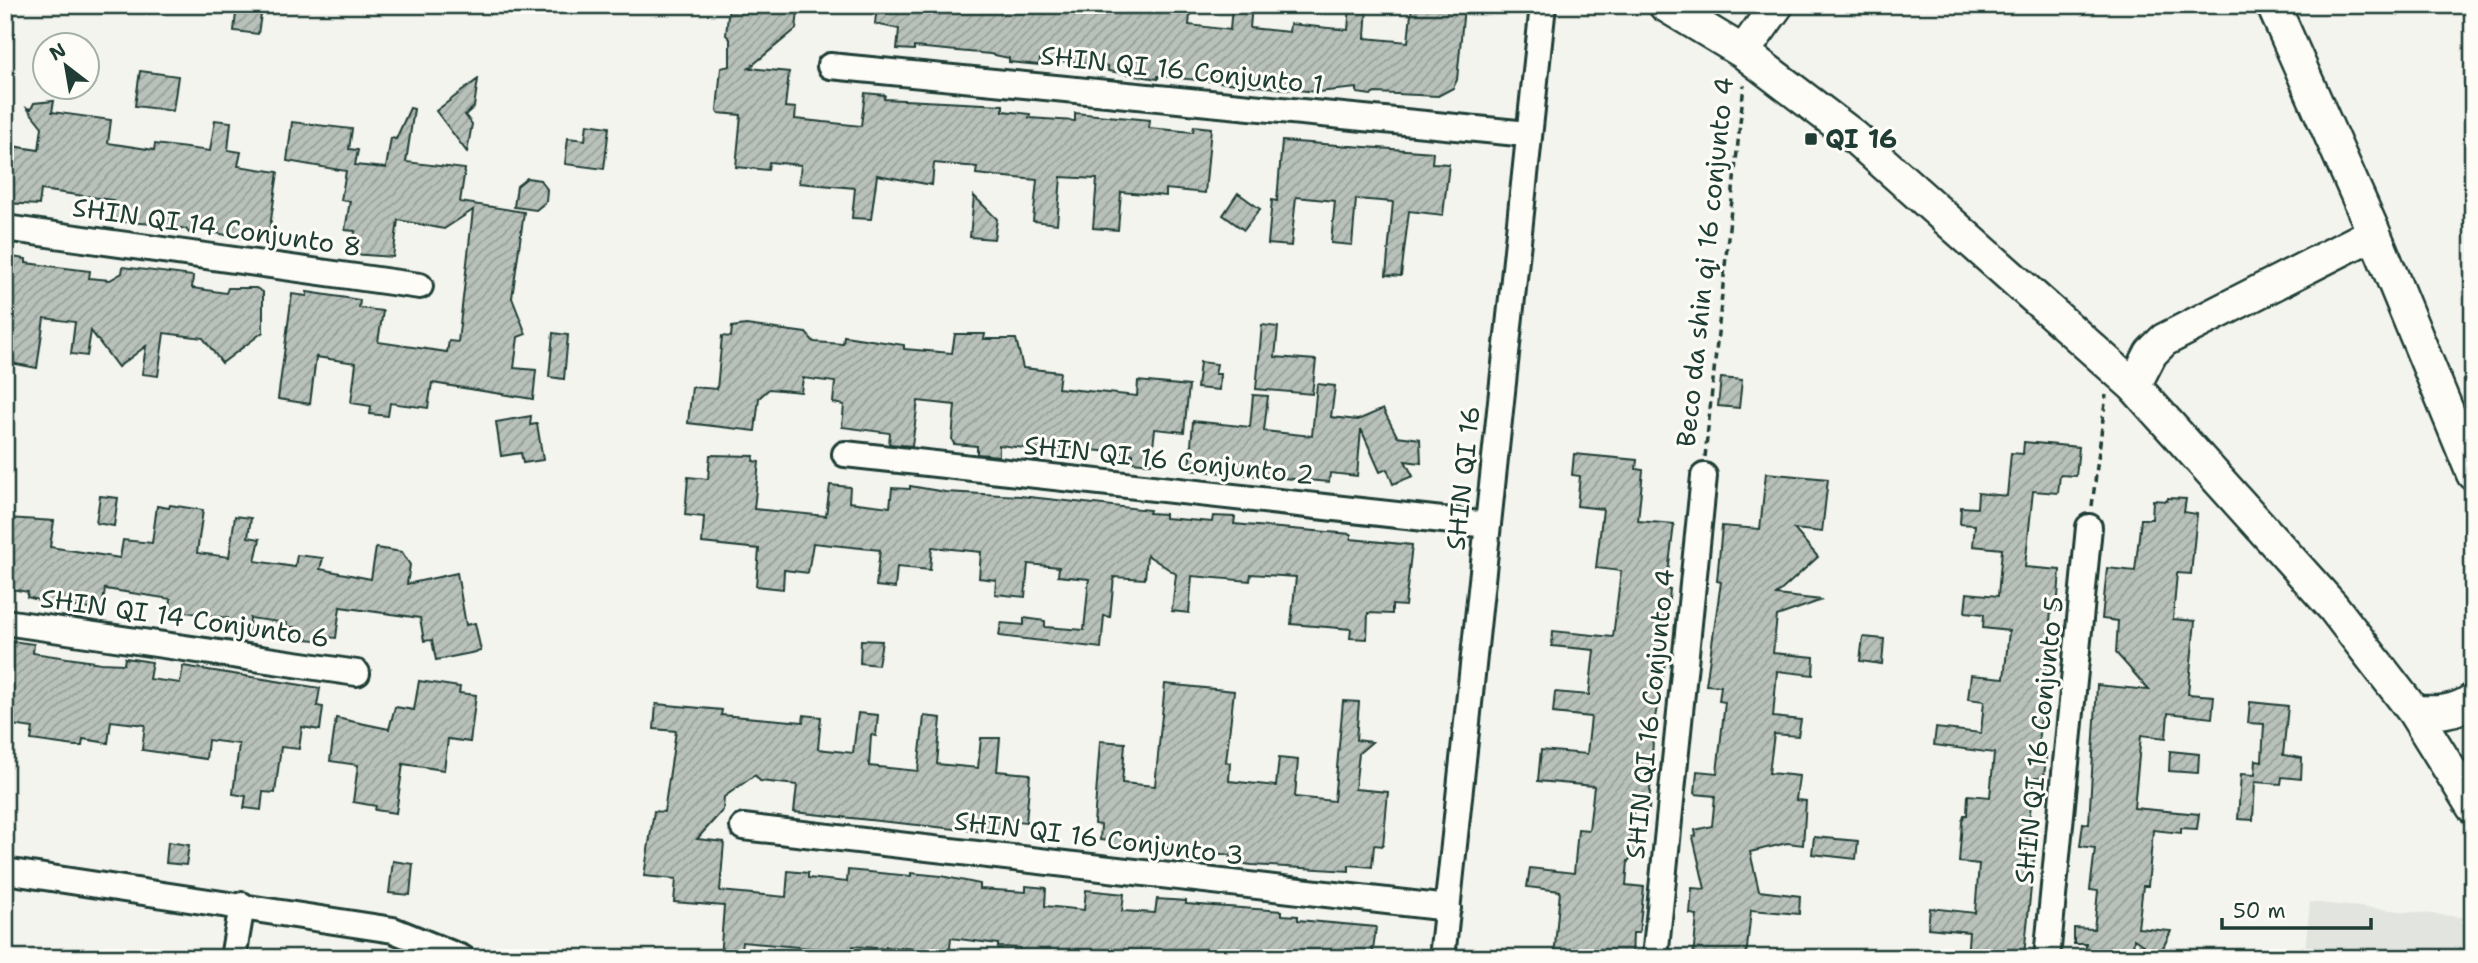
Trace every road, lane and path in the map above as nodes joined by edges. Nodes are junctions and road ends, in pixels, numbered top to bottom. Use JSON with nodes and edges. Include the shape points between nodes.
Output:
{"nodes":[{"id":1,"x":1543,"y":5,"type":"edge"},
{"id":2,"x":1665,"y":5,"type":"edge"},
{"id":3,"x":1777,"y":5,"type":"edge"},
{"id":4,"x":2273,"y":5,"type":"edge"},
{"id":5,"x":1743,"y":52,"type":"junction"},
{"id":6,"x":830,"y":65,"type":"dead end"},
{"id":7,"x":1528,"y":134,"type":"junction"},
{"id":8,"x":5,"y":228,"type":"edge"},
{"id":9,"x":2374,"y":233,"type":"junction"},
{"id":10,"x":420,"y":286,"type":"dead end"},
{"id":11,"x":2110,"y":362,"type":"junction"},
{"id":12,"x":2134,"y":386,"type":"junction"},
{"id":13,"x":2466,"y":442,"type":"edge"},
{"id":14,"x":845,"y":454,"type":"dead end"},
{"id":15,"x":2473,"y":474,"type":"edge"},
{"id":16,"x":1704,"y":476,"type":"joint"},
{"id":17,"x":1488,"y":525,"type":"junction"},
{"id":18,"x":2089,"y":527,"type":"joint"},
{"id":19,"x":5,"y":622,"type":"edge"},
{"id":20,"x":357,"y":673,"type":"dead end"},
{"id":21,"x":2473,"y":700,"type":"edge"},
{"id":22,"x":2414,"y":712,"type":"junction"},
{"id":23,"x":2473,"y":807,"type":"edge"},
{"id":24,"x":743,"y":827,"type":"dead end"},
{"id":25,"x":5,"y":871,"type":"edge"},
{"id":26,"x":242,"y":905,"type":"junction"},
{"id":27,"x":1448,"y":908,"type":"junction"},
{"id":28,"x":233,"y":958,"type":"edge"},
{"id":29,"x":462,"y":958,"type":"edge"},
{"id":30,"x":1442,"y":958,"type":"edge"},
{"id":31,"x":1655,"y":958,"type":"edge"},
{"id":32,"x":2047,"y":958,"type":"edge"}],
"edges":[{"from":1,"to":7,"type":"street","name":"SHIN QI 16"},
{"from":2,"to":5,"type":"main road"},
{"from":3,"to":5,"type":"main road"},
{"from":4,"to":9,"type":"main road"},
{"from":5,"to":11,"type":"main road","via":[[1852,135]]},
{"from":5,"to":16,"type":"path","name":"Beco da shin qi 16 conjunto 4","via":[[1745,88]]},
{"from":6,"to":7,"type":"street","name":"SHIN QI 16 Conjunto 1"},
{"from":7,"to":17,"type":"street","name":"SHIN QI 16"},
{"from":8,"to":10,"type":"street","name":"SHIN QI 14 Conjunto 8"},
{"from":9,"to":12,"type":"main road","via":[[2164,340],[2151,353]]},
{"from":9,"to":13,"type":"main road"},
{"from":11,"to":12,"type":"main road"},
{"from":11,"to":18,"type":"path"},
{"from":12,"to":22,"type":"main road","via":[[2297,564]]},
{"from":13,"to":15,"type":"main road"},
{"from":14,"to":17,"type":"street","name":"SHIN QI 16 Conjunto 2"},
{"from":16,"to":31,"type":"street","name":"SHIN QI 16 Conjunto 4"},
{"from":17,"to":27,"type":"street","name":"SHIN QI 16"},
{"from":18,"to":32,"type":"street","name":"SHIN QI 16 Conjunto 5"},
{"from":19,"to":20,"type":"street","name":"SHIN QI 14 Conjunto 6"},
{"from":21,"to":22,"type":"main road","via":[[2437,713]]},
{"from":22,"to":23,"type":"main road"},
{"from":24,"to":27,"type":"street","name":"SHIN QI 16 Conjunto 3"},
{"from":25,"to":26,"type":"street"},
{"from":26,"to":28,"type":"street"},
{"from":26,"to":29,"type":"street","via":[[393,930]]},
{"from":27,"to":30,"type":"street","name":"SHIN QI 16"}]}
